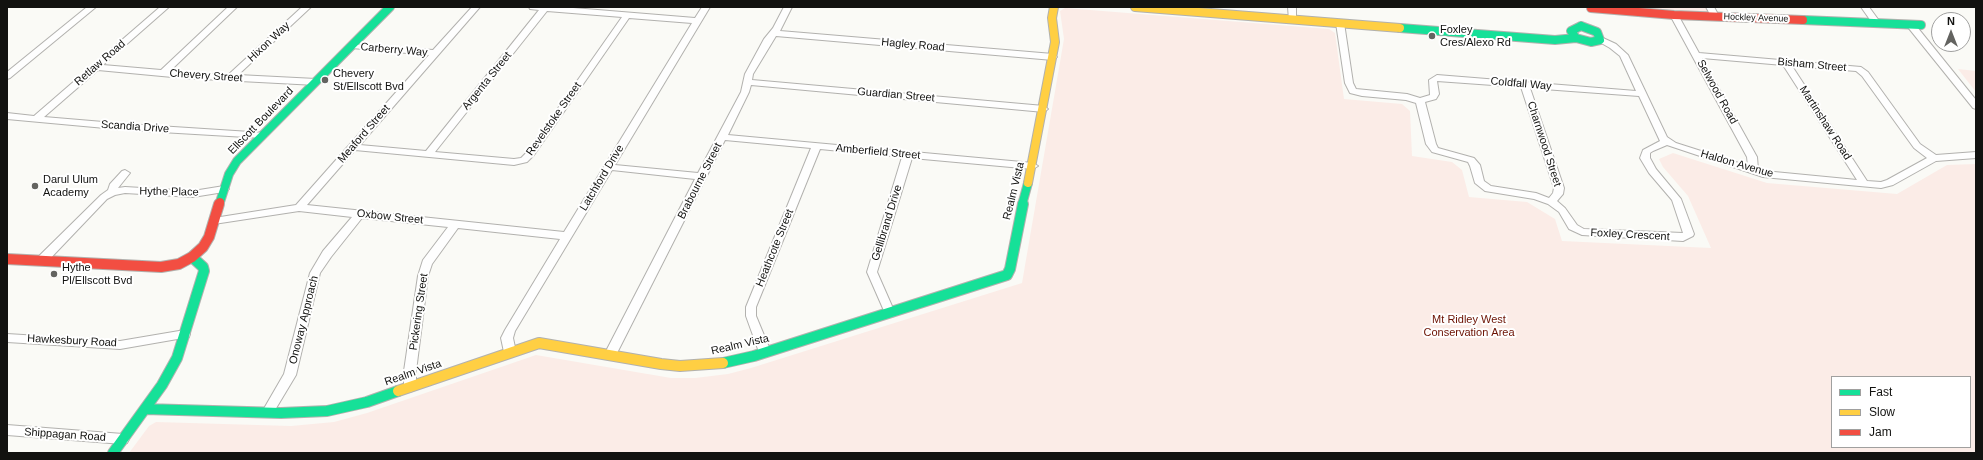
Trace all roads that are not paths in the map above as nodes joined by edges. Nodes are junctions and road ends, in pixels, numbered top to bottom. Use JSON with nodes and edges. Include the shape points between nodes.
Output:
{"nodes":[{"id":1,"x":92,"y":7,"type":"edge"},
{"id":2,"x":165,"y":7,"type":"edge"},
{"id":3,"x":233,"y":7,"type":"edge"},
{"id":4,"x":307,"y":7,"type":"edge"},
{"id":5,"x":390,"y":7,"type":"edge"},
{"id":6,"x":476,"y":7,"type":"edge"},
{"id":7,"x":533,"y":7,"type":"edge"},
{"id":8,"x":706,"y":7,"type":"edge"},
{"id":9,"x":788,"y":7,"type":"edge"},
{"id":10,"x":1046,"y":7,"type":"edge"},
{"id":11,"x":1054,"y":7,"type":"edge"},
{"id":12,"x":1135,"y":7,"type":"edge"},
{"id":13,"x":1292,"y":7,"type":"edge"},
{"id":14,"x":1710,"y":7,"type":"edge"},
{"id":15,"x":1865,"y":7,"type":"edge"},
{"id":16,"x":545,"y":8,"type":"edge"},
{"id":17,"x":1590,"y":8,"type":"edge"},
{"id":18,"x":1212,"y":10,"type":"edge"},
{"id":19,"x":627,"y":15,"type":"junction"},
{"id":20,"x":1674,"y":15,"type":"junction"},
{"id":21,"x":1715,"y":16,"type":"junction"},
{"id":22,"x":1052,"y":18,"type":"junction"},
{"id":23,"x":1293,"y":20,"type":"junction"},
{"id":24,"x":698,"y":21,"type":"junction"},
{"id":25,"x":1876,"y":22,"type":"junction"},
{"id":26,"x":1340,"y":23,"type":"junction"},
{"id":27,"x":1910,"y":24,"type":"junction"},
{"id":28,"x":1921,"y":25,"type":"dead end"},
{"id":29,"x":1587,"y":27,"type":"junction"},
{"id":30,"x":774,"y":33,"type":"junction"},
{"id":31,"x":1576,"y":38,"type":"junction"},
{"id":32,"x":1600,"y":40,"type":"junction"},
{"id":33,"x":352,"y":46,"type":"junction"},
{"id":34,"x":435,"y":54,"type":"junction"},
{"id":35,"x":1697,"y":55,"type":"junction"},
{"id":36,"x":1053,"y":57,"type":"junction"},
{"id":37,"x":1786,"y":63,"type":"junction"},
{"id":38,"x":96,"y":67,"type":"junction"},
{"id":39,"x":163,"y":73,"type":"junction"},
{"id":40,"x":7,"y":76,"type":"edge"},
{"id":41,"x":231,"y":77,"type":"junction"},
{"id":42,"x":316,"y":82,"type":"junction"},
{"id":43,"x":748,"y":82,"type":"junction"},
{"id":44,"x":1524,"y":84,"type":"junction"},
{"id":45,"x":1641,"y":94,"type":"junction"},
{"id":46,"x":1420,"y":101,"type":"junction"},
{"id":47,"x":1976,"y":106,"type":"edge"},
{"id":48,"x":1044,"y":109,"type":"junction"},
{"id":49,"x":7,"y":116,"type":"edge"},
{"id":50,"x":36,"y":119,"type":"junction"},
{"id":51,"x":263,"y":135,"type":"junction"},
{"id":52,"x":722,"y":137,"type":"junction"},
{"id":53,"x":1667,"y":142,"type":"junction"},
{"id":54,"x":817,"y":146,"type":"junction"},
{"id":55,"x":354,"y":147,"type":"junction"},
{"id":56,"x":428,"y":154,"type":"junction"},
{"id":57,"x":908,"y":154,"type":"junction"},
{"id":58,"x":1976,"y":155,"type":"edge"},
{"id":59,"x":1934,"y":158,"type":"junction"},
{"id":60,"x":1033,"y":166,"type":"junction"},
{"id":61,"x":609,"y":167,"type":"junction"},
{"id":62,"x":1753,"y":170,"type":"junction"},
{"id":63,"x":125,"y":173,"type":"dead end"},
{"id":64,"x":702,"y":177,"type":"junction"},
{"id":65,"x":1864,"y":183,"type":"junction"},
{"id":66,"x":224,"y":189,"type":"junction"},
{"id":67,"x":113,"y":192,"type":"junction"},
{"id":68,"x":1552,"y":202,"type":"junction"},
{"id":69,"x":300,"y":208,"type":"junction"},
{"id":70,"x":360,"y":214,"type":"junction"},
{"id":71,"x":214,"y":221,"type":"junction"},
{"id":72,"x":456,"y":224,"type":"junction"},
{"id":73,"x":567,"y":236,"type":"junction"},
{"id":74,"x":192,"y":257,"type":"junction"},
{"id":75,"x":7,"y":259,"type":"edge"},
{"id":76,"x":41,"y":261,"type":"junction"},
{"id":77,"x":890,"y":313,"type":"junction"},
{"id":78,"x":185,"y":334,"type":"junction"},
{"id":79,"x":7,"y":338,"type":"edge"},
{"id":80,"x":510,"y":352,"type":"junction"},
{"id":81,"x":765,"y":352,"type":"junction"},
{"id":82,"x":610,"y":355,"type":"junction"},
{"id":83,"x":410,"y":387,"type":"junction"},
{"id":84,"x":145,"y":409,"type":"junction"},
{"id":85,"x":268,"y":412,"type":"junction"},
{"id":86,"x":9,"y":432,"type":"edge"},
{"id":87,"x":123,"y":439,"type":"junction"},
{"id":88,"x":113,"y":453,"type":"edge"}],
"edges":[{"from":1,"to":40,"type":"street"},
{"from":2,"to":38,"type":"street","name":"Retlaw Road"},
{"from":3,"to":39,"type":"street"},
{"from":4,"to":41,"type":"street","name":"Hixon Way"},
{"from":5,"to":33,"type":"street","name":"Ellscott Boulevard"},
{"from":6,"to":34,"type":"street","name":"Meaford Street"},
{"from":7,"to":16,"type":"street"},
{"from":8,"to":24,"type":"street","name":"Latchford Drive"},
{"from":9,"to":30,"type":"street","name":"Brabourne Street"},
{"from":10,"to":22,"type":"street","name":"Realm Vista"},
{"from":11,"to":22,"type":"street","name":"Realm Vista"},
{"from":12,"to":18,"type":"street"},
{"from":13,"to":23,"type":"street"},
{"from":14,"to":21,"type":"street"},
{"from":15,"to":25,"type":"street"},
{"from":16,"to":19,"type":"street"},
{"from":16,"to":56,"type":"street","name":"Argenta Street"},
{"from":17,"to":20,"type":"street","name":"Hockley Avenue"},
{"from":17,"to":29,"type":"street","via":[[1591,19]]},
{"from":18,"to":23,"type":"street"},
{"from":19,"to":24,"type":"street"},
{"from":19,"to":56,"type":"street","name":"Revelstoke Street","via":[[527,157],[514,162]]},
{"from":20,"to":21,"type":"street","name":"Hockley Avenue"},
{"from":20,"to":35,"type":"street","name":"Selwood Road"},
{"from":21,"to":25,"type":"street","name":"Hockley Avenue"},
{"from":22,"to":36,"type":"street","name":"Realm Vista","via":[[1055,36]]},
{"from":23,"to":26,"type":"street"},
{"from":24,"to":61,"type":"street","name":"Latchford Drive"},
{"from":25,"to":27,"type":"street","name":"Hockley Avenue"},
{"from":26,"to":31,"type":"street","via":[[1555,40]]},
{"from":26,"to":46,"type":"street","via":[[1351,89],[1362,93],[1407,97]]},
{"from":27,"to":28,"type":"street","name":"Hockley Avenue"},
{"from":27,"to":47,"type":"street"},
{"from":29,"to":31,"type":"street","via":[[1572,29],[1572,34]]},
{"from":29,"to":32,"type":"street","via":[[1597,32]]},
{"from":30,"to":36,"type":"street","name":"Hagley Road"},
{"from":30,"to":43,"type":"street","name":"Brabourne Street","via":[[749,74]]},
{"from":31,"to":32,"type":"street","via":[[1586,41]]},
{"from":32,"to":45,"type":"street","via":[[1613,46],[1624,56]]},
{"from":33,"to":34,"type":"street","name":"Carberry Way"},
{"from":33,"to":42,"type":"street","name":"Ellscott Boulevard"},
{"from":34,"to":55,"type":"street","name":"Meaford Street"},
{"from":35,"to":37,"type":"street","name":"Bisham Street"},
{"from":35,"to":62,"type":"street","name":"Selwood Road","via":[[1752,157]]},
{"from":36,"to":48,"type":"street","name":"Realm Vista"},
{"from":37,"to":59,"type":"street","name":"Bisham Street","via":[[1858,69],[1865,74],[1917,146]]},
{"from":37,"to":65,"type":"street","name":"Martinshaw Road"},
{"from":38,"to":39,"type":"street","name":"Chevery Street"},
{"from":38,"to":50,"type":"street","name":"Retlaw Road"},
{"from":39,"to":41,"type":"street","name":"Chevery Street"},
{"from":41,"to":42,"type":"street","name":"Chevery Street"},
{"from":42,"to":51,"type":"street","name":"Ellscott Boulevard"},
{"from":43,"to":48,"type":"street","name":"Guardian Street"},
{"from":43,"to":52,"type":"street","name":"Brabourne Street"},
{"from":44,"to":45,"type":"street","name":"Coldfall Way"},
{"from":44,"to":46,"type":"street","name":"Coldfall Way","via":[[1437,78],[1433,80],[1433,97]]},
{"from":44,"to":68,"type":"street","name":"Charnwood Street","via":[[1559,188]]},
{"from":45,"to":53,"type":"street","via":[[1660,135]]},
{"from":46,"to":68,"type":"street","name":"Foxley Crescent","via":[[1430,144],[1434,150],[1471,160],[1475,164],[1480,183],[1488,189],[1536,196]]},
{"from":48,"to":60,"type":"street","name":"Realm Vista"},
{"from":49,"to":50,"type":"street","name":"Scandia Drive"},
{"from":50,"to":51,"type":"street","name":"Scandia Drive"},
{"from":51,"to":66,"type":"street","name":"Ellscott Boulevard","via":[[238,161]]},
{"from":52,"to":54,"type":"street","name":"Amberfield Street"},
{"from":52,"to":64,"type":"street","name":"Brabourne Street"},
{"from":53,"to":62,"type":"street","name":"Haldon Avenue"},
{"from":53,"to":68,"type":"street","name":"Foxley Crescent","via":[[1650,149],[1646,152],[1645,158],[1652,171],[1676,199],[1689,232],[1686,237],[1582,232],[1573,227],[1562,210]]},
{"from":54,"to":57,"type":"street","name":"Amberfield Street"},
{"from":54,"to":81,"type":"street","name":"Heathcote Street","via":[[751,307],[751,316]]},
{"from":55,"to":56,"type":"street","name":"Revelstoke Street"},
{"from":55,"to":69,"type":"street","name":"Meaford Street"},
{"from":57,"to":60,"type":"street","name":"Amberfield Street"},
{"from":57,"to":77,"type":"street","name":"Gellibrand Drive","via":[[872,272]]},
{"from":58,"to":59,"type":"street","name":"Haldon Avenue"},
{"from":59,"to":65,"type":"street","name":"Haldon Avenue","via":[[1887,185]]},
{"from":60,"to":77,"type":"street","name":"Realm Vista","via":[[1007,275]]},
{"from":61,"to":64,"type":"street"},
{"from":61,"to":73,"type":"street","name":"Latchford Drive"},
{"from":62,"to":65,"type":"street","name":"Haldon Avenue","via":[[1770,175]]},
{"from":63,"to":67,"type":"street","via":[[113,186]]},
{"from":64,"to":82,"type":"street","name":"Brabourne Street"},
{"from":66,"to":67,"type":"street","name":"Hythe Place","via":[[193,194],[125,190]]},
{"from":66,"to":71,"type":"street","name":"Ellscott Boulevard"},
{"from":67,"to":76,"type":"street"},
{"from":69,"to":70,"type":"street","name":"Oxbow Street"},
{"from":69,"to":71,"type":"street","name":"Oxbow Street"},
{"from":70,"to":72,"type":"street","name":"Oxbow Street"},
{"from":70,"to":85,"type":"street","name":"Onoway Approach","via":[[317,269],[290,375]]},
{"from":71,"to":74,"type":"street","name":"Ellscott Boulevard","via":[[207,242]]},
{"from":72,"to":73,"type":"street","name":"Oxbow Street"},
{"from":72,"to":83,"type":"street","name":"Pickering Street","via":[[428,264],[423,276]]},
{"from":73,"to":80,"type":"street","name":"Latchford Drive","via":[[508,334]]},
{"from":74,"to":76,"type":"street","name":"Ellscott Boulevard","via":[[179,264],[161,267]]},
{"from":74,"to":78,"type":"street","via":[[204,271]]},
{"from":75,"to":76,"type":"street","name":"Ellscott Boulevard"},
{"from":77,"to":81,"type":"street","name":"Realm Vista"},
{"from":78,"to":79,"type":"street","name":"Hawkesbury Road","via":[[116,345]]},
{"from":78,"to":84,"type":"street","via":[[170,371]]},
{"from":80,"to":82,"type":"street","name":"Realm Vista","via":[[531,345],[549,344]]},
{"from":80,"to":83,"type":"street","name":"Realm Vista"},
{"from":81,"to":82,"type":"street","name":"Realm Vista","via":[[722,363],[680,366]]},
{"from":83,"to":85,"type":"street","name":"Realm Vista","via":[[367,402],[327,411]]},
{"from":84,"to":85,"type":"street","name":"Realm Vista"},
{"from":84,"to":87,"type":"street"},
{"from":86,"to":87,"type":"street","name":"Shippagan Road"},
{"from":87,"to":88,"type":"street"}]}
